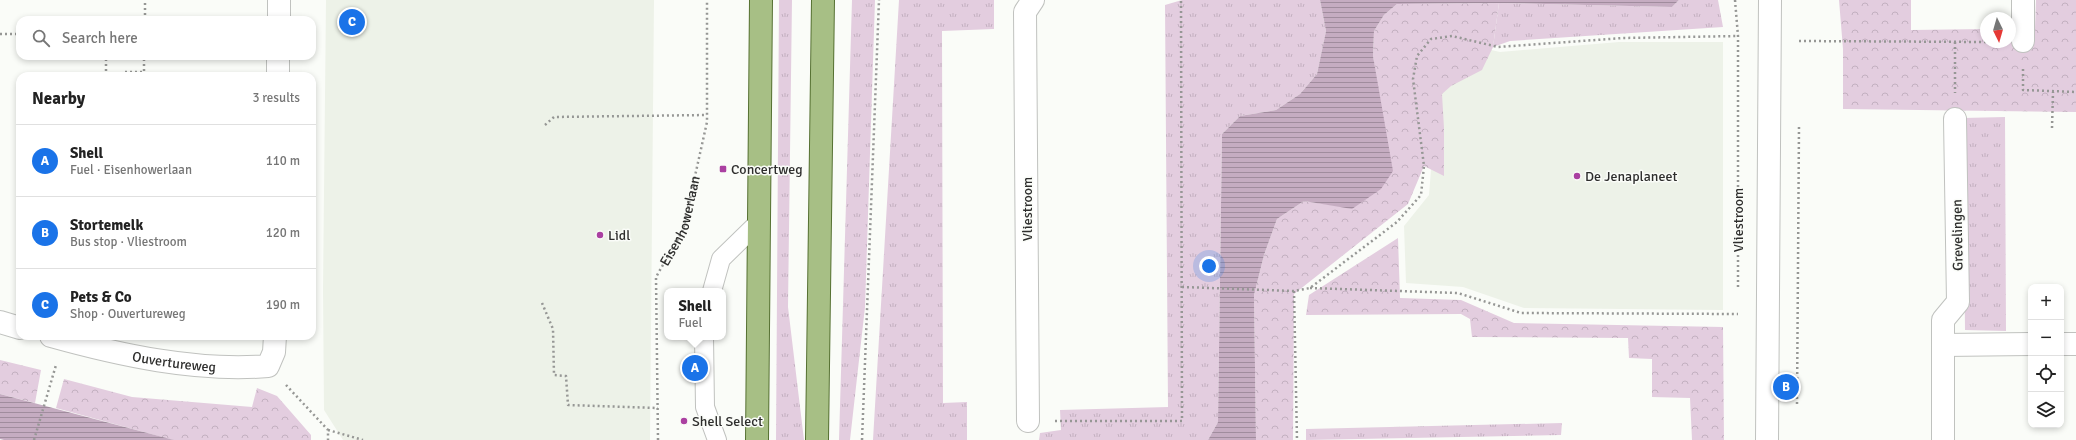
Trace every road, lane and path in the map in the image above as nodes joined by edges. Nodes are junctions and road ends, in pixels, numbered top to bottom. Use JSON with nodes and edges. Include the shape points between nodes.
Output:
{"nodes":[{"id":1,"x":145,"y":0,"type":"edge"},
{"id":2,"x":279,"y":0,"type":"edge"},
{"id":3,"x":707,"y":0,"type":"edge"},
{"id":4,"x":761,"y":0,"type":"edge"},
{"id":5,"x":823,"y":0,"type":"edge"},
{"id":6,"x":879,"y":0,"type":"edge"},
{"id":7,"x":1033,"y":0,"type":"edge"},
{"id":8,"x":1181,"y":0,"type":"edge"},
{"id":9,"x":1735,"y":0,"type":"edge"},
{"id":10,"x":1770,"y":0,"type":"edge"},
{"id":11,"x":2023,"y":0,"type":"edge"},
{"id":12,"x":145,"y":16,"type":"edge"},
{"id":13,"x":279,"y":16,"type":"edge"},
{"id":14,"x":0,"y":34,"type":"edge"},
{"id":15,"x":16,"y":34,"type":"edge"},
{"id":16,"x":1799,"y":34,"type":"dead end"},
{"id":17,"x":1738,"y":36,"type":"junction"},
{"id":18,"x":1799,"y":41,"type":"junction"},
{"id":19,"x":2023,"y":41,"type":"joint"},
{"id":20,"x":1955,"y":42,"type":"junction"},
{"id":21,"x":1980,"y":42,"type":"edge"},
{"id":22,"x":1799,"y":49,"type":"dead end"},
{"id":23,"x":106,"y":60,"type":"edge"},
{"id":24,"x":144,"y":60,"type":"edge"},
{"id":25,"x":278,"y":60,"type":"edge"},
{"id":26,"x":106,"y":72,"type":"edge"},
{"id":27,"x":125,"y":72,"type":"dead end"},
{"id":28,"x":144,"y":72,"type":"edge"},
{"id":29,"x":144,"y":72,"type":"edge"},
{"id":30,"x":278,"y":72,"type":"edge"},
{"id":31,"x":2053,"y":92,"type":"junction"},
{"id":32,"x":2076,"y":92,"type":"edge"},
{"id":33,"x":707,"y":115,"type":"junction"},
{"id":34,"x":1955,"y":119,"type":"joint"},
{"id":35,"x":1799,"y":120,"type":"dead end"},
{"id":36,"x":545,"y":125,"type":"dead end"},
{"id":37,"x":2052,"y":128,"type":"dead end"},
{"id":38,"x":759,"y":222,"type":"junction"},
{"id":39,"x":1182,"y":287,"type":"junction"},
{"id":40,"x":713,"y":288,"type":"edge"},
{"id":41,"x":1310,"y":288,"type":"junction"},
{"id":42,"x":1294,"y":291,"type":"junction"},
{"id":43,"x":1738,"y":291,"type":"dead end"},
{"id":44,"x":542,"y":303,"type":"dead end"},
{"id":45,"x":1738,"y":307,"type":"dead end"},
{"id":46,"x":1738,"y":314,"type":"junction"},
{"id":47,"x":0,"y":322,"type":"edge"},
{"id":48,"x":1738,"y":322,"type":"dead end"},
{"id":49,"x":16,"y":327,"type":"edge"},
{"id":50,"x":67,"y":340,"type":"edge"},
{"id":51,"x":275,"y":340,"type":"edge"},
{"id":52,"x":704,"y":340,"type":"edge"},
{"id":53,"x":2028,"y":344,"type":"edge"},
{"id":54,"x":2064,"y":344,"type":"edge"},
{"id":55,"x":2076,"y":344,"type":"edge"},
{"id":56,"x":1943,"y":345,"type":"junction"},
{"id":57,"x":268,"y":366,"type":"junction"},
{"id":58,"x":51,"y":384,"type":"dead end"},
{"id":59,"x":658,"y":408,"type":"junction"},
{"id":60,"x":1797,"y":409,"type":"dead end"},
{"id":61,"x":1028,"y":421,"type":"joint"},
{"id":62,"x":328,"y":430,"type":"junction"},
{"id":63,"x":34,"y":440,"type":"edge"},
{"id":64,"x":328,"y":440,"type":"edge"},
{"id":65,"x":363,"y":440,"type":"edge"},
{"id":66,"x":658,"y":440,"type":"edge"},
{"id":67,"x":717,"y":440,"type":"edge"},
{"id":68,"x":757,"y":440,"type":"edge"},
{"id":69,"x":817,"y":440,"type":"edge"},
{"id":70,"x":862,"y":440,"type":"edge"},
{"id":71,"x":1297,"y":440,"type":"edge"},
{"id":72,"x":1767,"y":440,"type":"edge"},
{"id":73,"x":1943,"y":440,"type":"edge"}],
"edges":[{"from":1,"to":12,"type":"path"},
{"from":2,"to":13,"type":"street"},
{"from":3,"to":33,"type":"path","name":"Eisenhowerlaan"},
{"from":4,"to":38,"type":"main road"},
{"from":5,"to":69,"type":"main road"},
{"from":6,"to":70,"type":"path"},
{"from":7,"to":61,"type":"street","name":"Vliestroom","via":[[1025,12]]},
{"from":8,"to":39,"type":"path"},
{"from":9,"to":17,"type":"path","name":"Vliestroom"},
{"from":10,"to":72,"type":"street"},
{"from":11,"to":19,"type":"street"},
{"from":14,"to":15,"type":"path"},
{"from":16,"to":18,"type":"path"},
{"from":17,"to":41,"type":"path","via":[[1623,38],[1498,47],[1452,36],[1431,39],[1417,56],[1413,78],[1424,166],[1421,195],[1397,222]]},
{"from":17,"to":43,"type":"path","name":"Vliestroom"},
{"from":18,"to":20,"type":"path"},
{"from":18,"to":22,"type":"path"},
{"from":19,"to":31,"type":"path","via":[[2023,90]]},
{"from":20,"to":21,"type":"path"},
{"from":20,"to":34,"type":"path"},
{"from":23,"to":26,"type":"path"},
{"from":24,"to":28,"type":"path"},
{"from":25,"to":30,"type":"street"},
{"from":27,"to":29,"type":"path"},
{"from":31,"to":32,"type":"path"},
{"from":31,"to":37,"type":"path"},
{"from":33,"to":36,"type":"path","via":[[554,117]]},
{"from":33,"to":59,"type":"path","name":"Eisenhowerlaan","via":[[683,230],[656,277]]},
{"from":34,"to":56,"type":"street","name":"Grevelingen","via":[[1958,302],[1943,320]]},
{"from":35,"to":60,"type":"path"},
{"from":38,"to":40,"type":"lane","via":[[722,259]]},
{"from":38,"to":68,"type":"main road"},
{"from":39,"to":42,"type":"path"},
{"from":39,"to":61,"type":"path","via":[[1182,421]]},
{"from":41,"to":42,"type":"path"},
{"from":41,"to":46,"type":"path","via":[[1458,293],[1521,313]]},
{"from":42,"to":71,"type":"path"},
{"from":44,"to":59,"type":"path","via":[[553,329],[554,376],[566,376],[568,406]]},
{"from":45,"to":46,"type":"path"},
{"from":46,"to":48,"type":"path"},
{"from":47,"to":49,"type":"street"},
{"from":50,"to":57,"type":"street","name":"Ouvertureweg","via":[[129,356],[243,368]]},
{"from":51,"to":57,"type":"street","via":[[274,352]]},
{"from":52,"to":67,"type":"lane","via":[[705,407]]},
{"from":53,"to":56,"type":"street"},
{"from":54,"to":55,"type":"street"},
{"from":56,"to":73,"type":"street","name":"Grevelingen"},
{"from":57,"to":62,"type":"path"},
{"from":58,"to":63,"type":"path"},
{"from":59,"to":66,"type":"path","name":"Eisenhowerlaan"},
{"from":62,"to":64,"type":"path"},
{"from":62,"to":65,"type":"path"}]}
